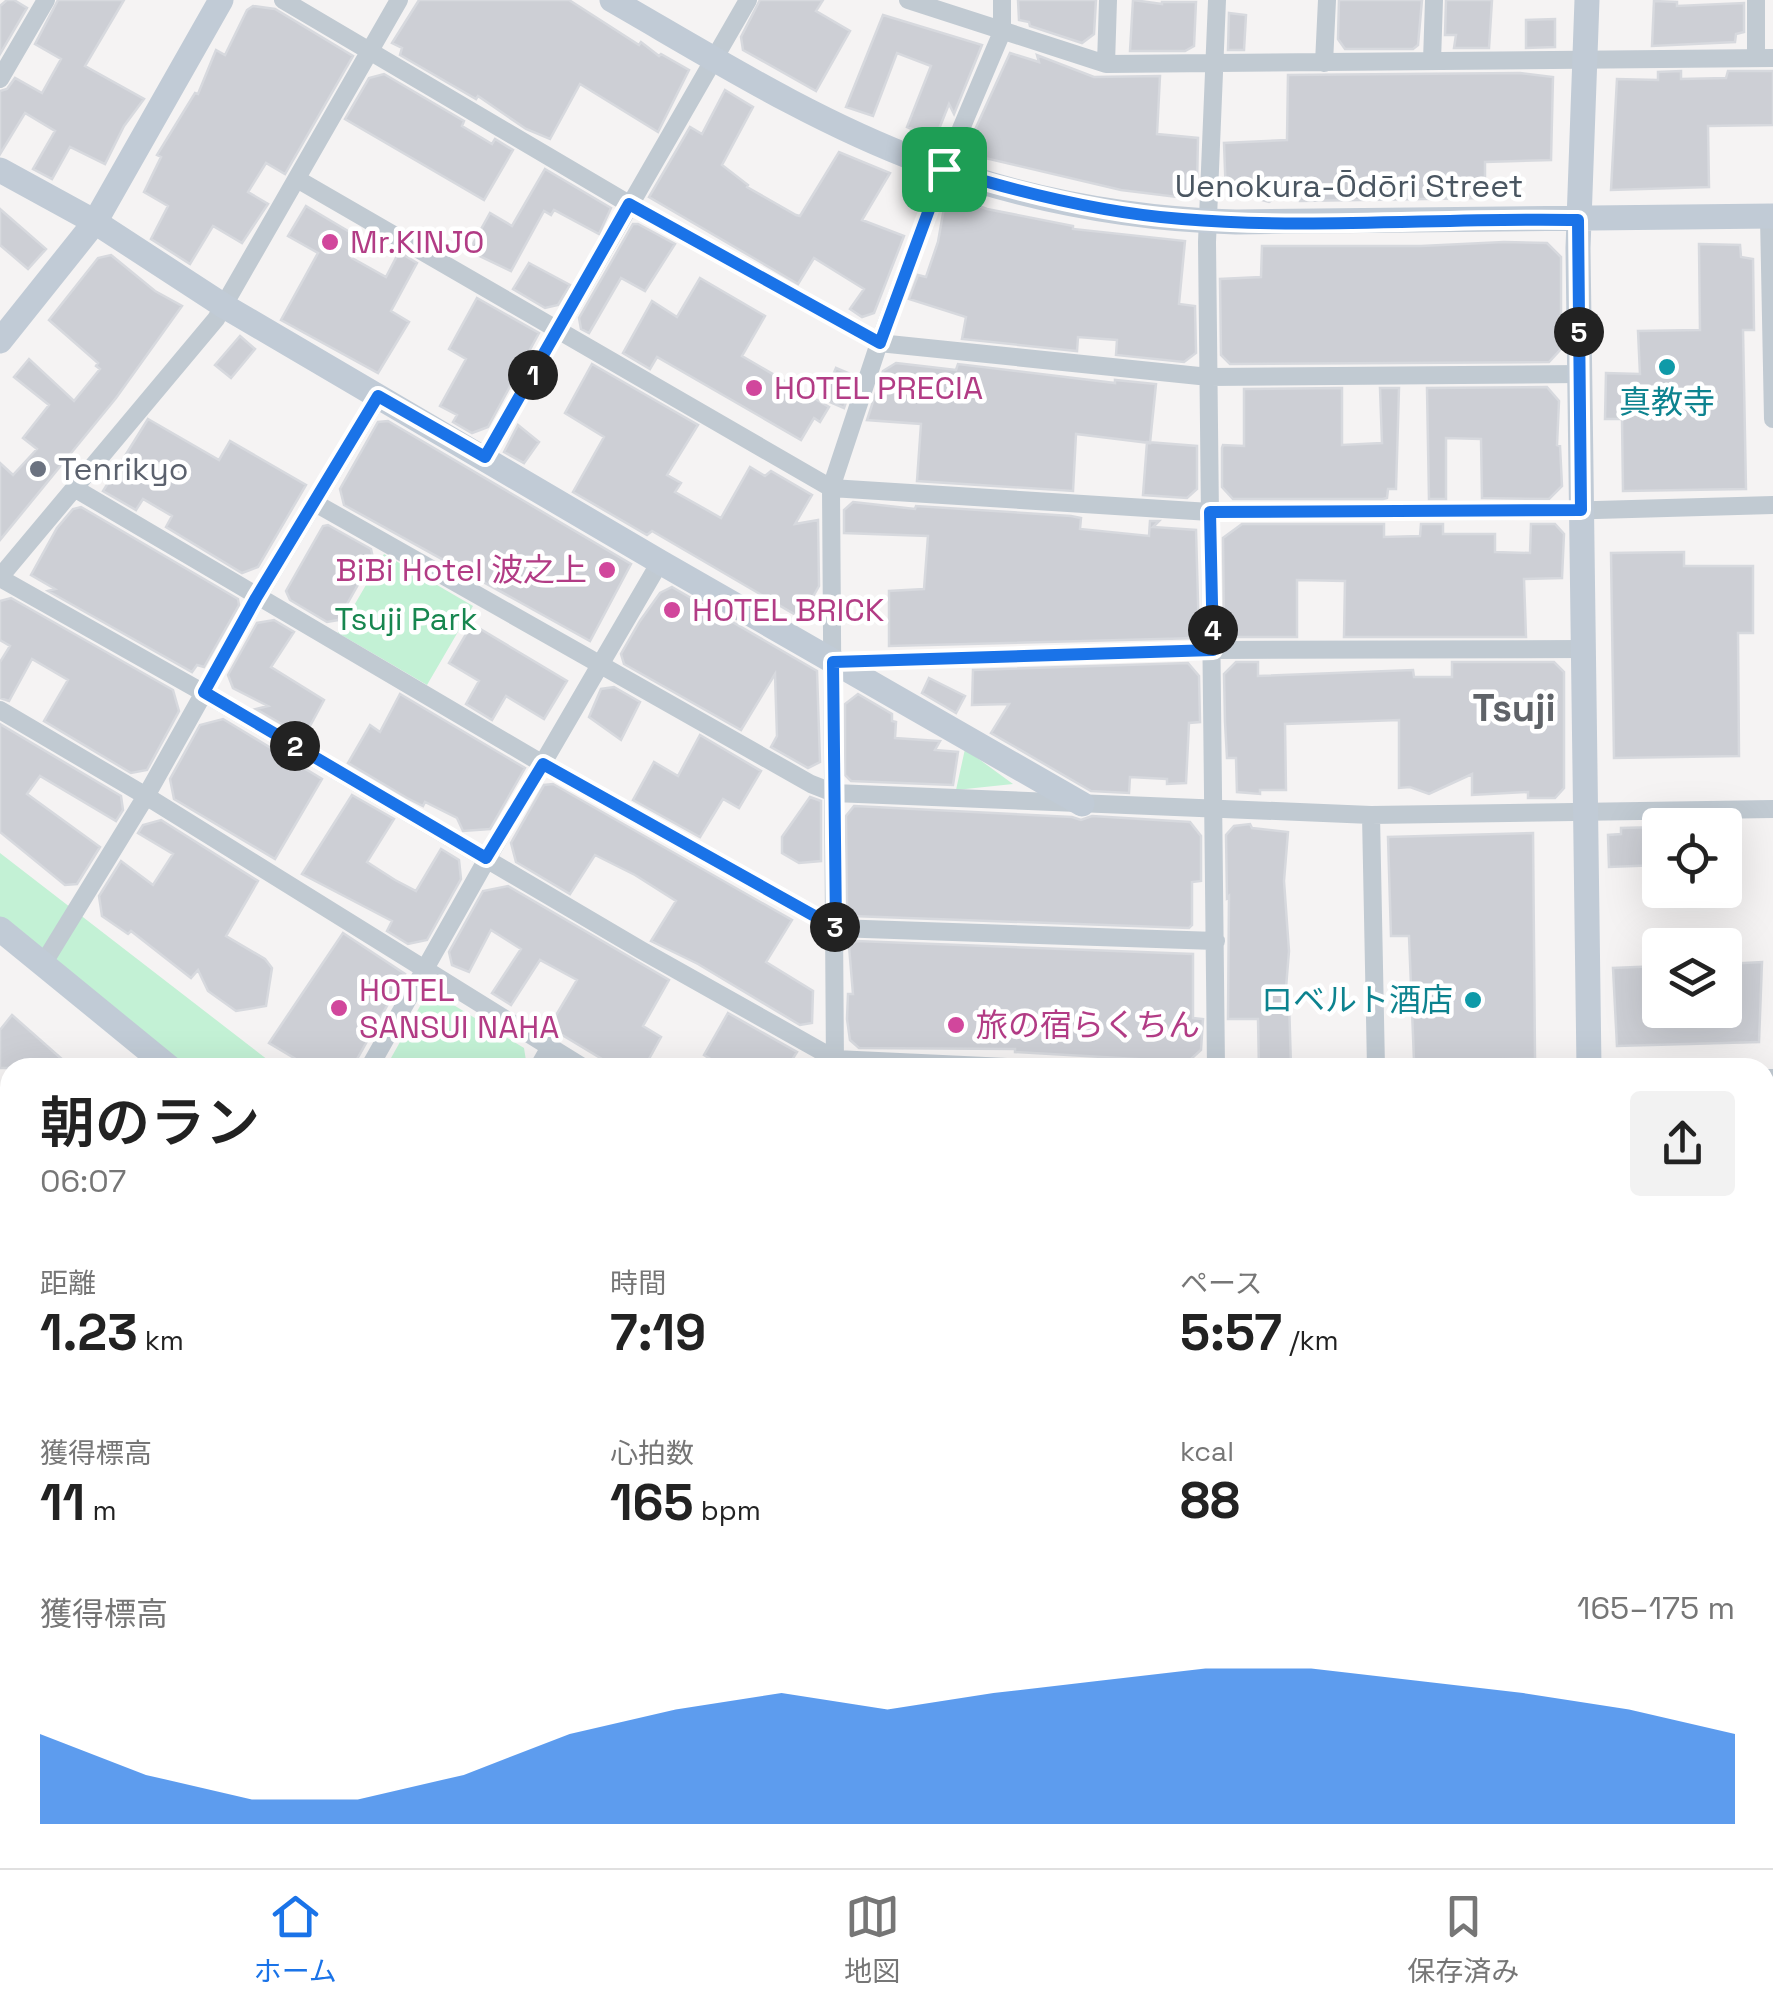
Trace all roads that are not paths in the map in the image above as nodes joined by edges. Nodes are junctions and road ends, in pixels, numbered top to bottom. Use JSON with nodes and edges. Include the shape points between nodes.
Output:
{"nodes":[{"id":1,"x":46,"y":0,"type":"edge"},
{"id":2,"x":221,"y":0,"type":"edge"},
{"id":3,"x":282,"y":0,"type":"edge"},
{"id":4,"x":400,"y":0,"type":"edge"},
{"id":5,"x":612,"y":0,"type":"edge"},
{"id":6,"x":748,"y":0,"type":"edge"},
{"id":7,"x":908,"y":0,"type":"edge"},
{"id":8,"x":1002,"y":0,"type":"edge"},
{"id":9,"x":1108,"y":0,"type":"edge"},
{"id":10,"x":1217,"y":0,"type":"edge"},
{"id":11,"x":1327,"y":0,"type":"edge"},
{"id":12,"x":1434,"y":0,"type":"edge"},
{"id":13,"x":1587,"y":0,"type":"edge"},
{"id":14,"x":1756,"y":0,"type":"edge"},
{"id":15,"x":1002,"y":32,"type":"junction"},
{"id":16,"x":370,"y":53,"type":"junction"},
{"id":17,"x":714,"y":58,"type":"junction"},
{"id":18,"x":1585,"y":58,"type":"junction"},
{"id":19,"x":1765,"y":58,"type":"edge"},
{"id":20,"x":1432,"y":61,"type":"junction"},
{"id":21,"x":1106,"y":64,"type":"junction"},
{"id":22,"x":1324,"y":64,"type":"junction"},
{"id":23,"x":1214,"y":65,"type":"junction"},
{"id":24,"x":0,"y":79,"type":"edge"},
{"id":25,"x":944,"y":169,"type":"junction"},
{"id":26,"x":0,"y":170,"type":"edge"},
{"id":27,"x":298,"y":179,"type":"junction"},
{"id":28,"x":629,"y":204,"type":"junction"},
{"id":29,"x":1771,"y":216,"type":"edge"},
{"id":30,"x":1578,"y":220,"type":"junction"},
{"id":31,"x":1207,"y":221,"type":"junction"},
{"id":32,"x":96,"y":222,"type":"junction"},
{"id":33,"x":224,"y":306,"type":"junction"},
{"id":34,"x":560,"y":330,"type":"junction"},
{"id":35,"x":0,"y":341,"type":"edge"},
{"id":36,"x":880,"y":343,"type":"junction"},
{"id":37,"x":1580,"y":374,"type":"junction"},
{"id":38,"x":1209,"y":378,"type":"junction"},
{"id":39,"x":1772,"y":379,"type":"edge"},
{"id":40,"x":378,"y":396,"type":"junction"},
{"id":41,"x":1773,"y":419,"type":"edge"},
{"id":42,"x":485,"y":457,"type":"junction"},
{"id":43,"x":74,"y":488,"type":"junction"},
{"id":44,"x":831,"y":488,"type":"junction"},
{"id":45,"x":315,"y":502,"type":"junction"},
{"id":46,"x":1773,"y":505,"type":"edge"},
{"id":47,"x":1581,"y":510,"type":"junction"},
{"id":48,"x":1210,"y":512,"type":"junction"},
{"id":49,"x":660,"y":562,"type":"junction"},
{"id":50,"x":0,"y":578,"type":"edge"},
{"id":51,"x":256,"y":598,"type":"junction"},
{"id":52,"x":1213,"y":650,"type":"junction"},
{"id":53,"x":1584,"y":650,"type":"junction"},
{"id":54,"x":833,"y":662,"type":"junction"},
{"id":55,"x":599,"y":666,"type":"junction"},
{"id":56,"x":204,"y":692,"type":"junction"},
{"id":57,"x":0,"y":710,"type":"edge"},
{"id":58,"x":543,"y":764,"type":"junction"},
{"id":59,"x":834,"y":793,"type":"junction"},
{"id":60,"x":146,"y":796,"type":"junction"},
{"id":61,"x":1082,"y":804,"type":"junction"},
{"id":62,"x":1214,"y":808,"type":"junction"},
{"id":63,"x":1773,"y":809,"type":"edge"},
{"id":64,"x":1586,"y":812,"type":"junction"},
{"id":65,"x":1371,"y":815,"type":"junction"},
{"id":66,"x":486,"y":858,"type":"junction"},
{"id":67,"x":836,"y":928,"type":"junction"},
{"id":68,"x":0,"y":930,"type":"edge"},
{"id":69,"x":1216,"y":941,"type":"junction"},
{"id":70,"x":43,"y":964,"type":"junction"},
{"id":71,"x":427,"y":968,"type":"junction"},
{"id":72,"x":550,"y":1047,"type":"junction"},
{"id":73,"x":158,"y":1058,"type":"edge"},
{"id":74,"x":375,"y":1058,"type":"edge"},
{"id":75,"x":544,"y":1058,"type":"edge"},
{"id":76,"x":568,"y":1058,"type":"edge"},
{"id":77,"x":827,"y":1058,"type":"edge"},
{"id":78,"x":836,"y":1058,"type":"edge"},
{"id":79,"x":1216,"y":1058,"type":"edge"},
{"id":80,"x":1376,"y":1058,"type":"edge"},
{"id":81,"x":1589,"y":1058,"type":"edge"}],
"edges":[{"from":1,"to":24,"type":"street"},
{"from":2,"to":32,"type":"street"},
{"from":3,"to":16,"type":"street"},
{"from":4,"to":16,"type":"street"},
{"from":5,"to":17,"type":"street","name":"Uenokura-Ōdōri Street"},
{"from":6,"to":17,"type":"street"},
{"from":7,"to":15,"type":"street"},
{"from":8,"to":15,"type":"street"},
{"from":9,"to":21,"type":"street"},
{"from":10,"to":23,"type":"street"},
{"from":11,"to":22,"type":"street"},
{"from":12,"to":20,"type":"street"},
{"from":13,"to":18,"type":"street"},
{"from":14,"to":19,"type":"street"},
{"from":15,"to":21,"type":"street"},
{"from":15,"to":25,"type":"street"},
{"from":16,"to":27,"type":"street"},
{"from":16,"to":28,"type":"street"},
{"from":17,"to":25,"type":"street","name":"Uenokura-Ōdōri Street","via":[[832,123]]},
{"from":17,"to":28,"type":"street"},
{"from":18,"to":19,"type":"street"},
{"from":18,"to":20,"type":"street"},
{"from":18,"to":30,"type":"street"},
{"from":20,"to":22,"type":"street"},
{"from":21,"to":23,"type":"street"},
{"from":22,"to":23,"type":"street"},
{"from":23,"to":31,"type":"street"},
{"from":25,"to":31,"type":"street","name":"Uenokura-Ōdōri Street","via":[[1068,202]]},
{"from":25,"to":36,"type":"street"},
{"from":26,"to":32,"type":"street"},
{"from":27,"to":33,"type":"street"},
{"from":27,"to":34,"type":"street"},
{"from":28,"to":34,"type":"street"},
{"from":28,"to":36,"type":"street"},
{"from":29,"to":30,"type":"street","name":"Uenokura-Ōdōri Street"},
{"from":29,"to":39,"type":"street"},
{"from":30,"to":31,"type":"street","name":"Uenokura-Ōdōri Street"},
{"from":30,"to":37,"type":"street"},
{"from":31,"to":38,"type":"street"},
{"from":32,"to":33,"type":"street"},
{"from":32,"to":35,"type":"street"},
{"from":33,"to":40,"type":"street"},
{"from":33,"to":43,"type":"street"},
{"from":34,"to":42,"type":"street"},
{"from":34,"to":44,"type":"street"},
{"from":36,"to":38,"type":"street"},
{"from":36,"to":44,"type":"street"},
{"from":37,"to":38,"type":"street"},
{"from":37,"to":47,"type":"street"},
{"from":38,"to":48,"type":"street"},
{"from":39,"to":41,"type":"street"},
{"from":40,"to":42,"type":"street"},
{"from":40,"to":45,"type":"street"},
{"from":42,"to":49,"type":"street"},
{"from":43,"to":50,"type":"street"},
{"from":43,"to":51,"type":"street"},
{"from":44,"to":48,"type":"street"},
{"from":44,"to":54,"type":"street"},
{"from":45,"to":51,"type":"street"},
{"from":45,"to":55,"type":"street"},
{"from":46,"to":47,"type":"street"},
{"from":47,"to":48,"type":"street"},
{"from":47,"to":53,"type":"street"},
{"from":48,"to":52,"type":"street"},
{"from":49,"to":54,"type":"street"},
{"from":49,"to":55,"type":"street"},
{"from":50,"to":56,"type":"street"},
{"from":51,"to":56,"type":"street"},
{"from":51,"to":58,"type":"street"},
{"from":52,"to":53,"type":"street"},
{"from":52,"to":54,"type":"street"},
{"from":52,"to":62,"type":"street"},
{"from":53,"to":64,"type":"street"},
{"from":54,"to":59,"type":"street"},
{"from":54,"to":61,"type":"street"},
{"from":55,"to":58,"type":"street"},
{"from":55,"to":59,"type":"street"},
{"from":56,"to":60,"type":"street"},
{"from":56,"to":66,"type":"street"},
{"from":57,"to":60,"type":"street"},
{"from":58,"to":66,"type":"street"},
{"from":58,"to":67,"type":"street"},
{"from":59,"to":61,"type":"street"},
{"from":59,"to":67,"type":"street"},
{"from":60,"to":70,"type":"street"},
{"from":60,"to":71,"type":"street"},
{"from":61,"to":62,"type":"street"},
{"from":62,"to":65,"type":"street"},
{"from":62,"to":69,"type":"street"},
{"from":63,"to":64,"type":"street"},
{"from":64,"to":65,"type":"street"},
{"from":64,"to":81,"type":"street"},
{"from":65,"to":80,"type":"street"},
{"from":66,"to":71,"type":"street"},
{"from":66,"to":77,"type":"street"},
{"from":67,"to":69,"type":"street"},
{"from":67,"to":78,"type":"street"},
{"from":68,"to":70,"type":"street"},
{"from":69,"to":79,"type":"street"},
{"from":70,"to":73,"type":"street"},
{"from":71,"to":72,"type":"street"},
{"from":71,"to":74,"type":"street"},
{"from":72,"to":75,"type":"street"},
{"from":72,"to":76,"type":"street"}]}
